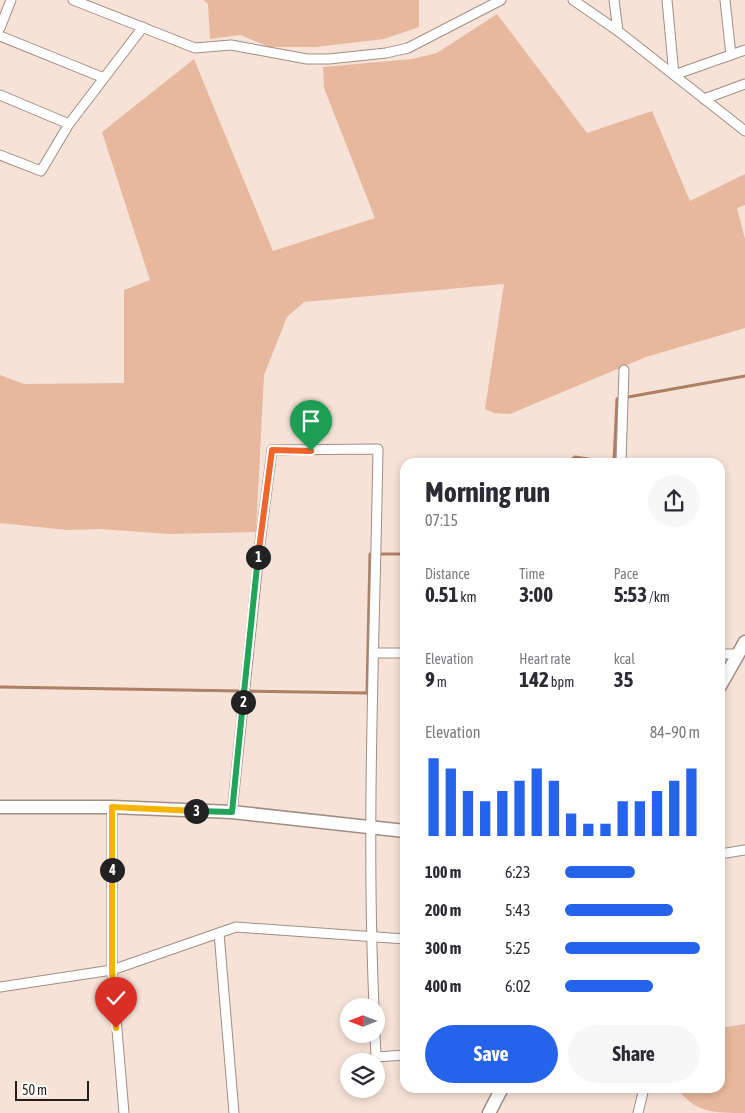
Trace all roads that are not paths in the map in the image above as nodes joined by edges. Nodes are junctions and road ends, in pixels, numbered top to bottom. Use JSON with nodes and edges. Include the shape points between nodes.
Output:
{"nodes":[{"id":1,"x":11,"y":0,"type":"edge"},
{"id":2,"x":73,"y":0,"type":"edge"},
{"id":3,"x":501,"y":0,"type":"edge"},
{"id":4,"x":573,"y":0,"type":"edge"},
{"id":5,"x":614,"y":0,"type":"edge"},
{"id":6,"x":666,"y":0,"type":"edge"},
{"id":7,"x":725,"y":0,"type":"edge"},
{"id":8,"x":143,"y":27,"type":"junction"},
{"id":9,"x":0,"y":28,"type":"edge"},
{"id":10,"x":618,"y":31,"type":"junction"},
{"id":11,"x":0,"y":36,"type":"edge"},
{"id":12,"x":745,"y":50,"type":"edge"},
{"id":13,"x":731,"y":55,"type":"junction"},
{"id":14,"x":674,"y":75,"type":"junction"},
{"id":15,"x":104,"y":78,"type":"junction"},
{"id":16,"x":745,"y":84,"type":"edge"},
{"id":17,"x":0,"y":96,"type":"edge"},
{"id":18,"x":704,"y":99,"type":"junction"},
{"id":19,"x":69,"y":124,"type":"junction"},
{"id":20,"x":745,"y":131,"type":"edge"},
{"id":21,"x":0,"y":155,"type":"edge"},
{"id":22,"x":624,"y":370,"type":"dead end"},
{"id":23,"x":622,"y":458,"type":"edge"},
{"id":24,"x":745,"y":642,"type":"edge"},
{"id":25,"x":400,"y":653,"type":"edge"},
{"id":26,"x":375,"y":654,"type":"junction"},
{"id":27,"x":725,"y":654,"type":"edge"},
{"id":28,"x":738,"y":654,"type":"junction"},
{"id":29,"x":725,"y":677,"type":"edge"},
{"id":30,"x":0,"y":806,"type":"edge"},
{"id":31,"x":112,"y":807,"type":"junction"},
{"id":32,"x":232,"y":812,"type":"junction"},
{"id":33,"x":371,"y":828,"type":"junction"},
{"id":34,"x":400,"y":831,"type":"edge"},
{"id":35,"x":745,"y":850,"type":"edge"},
{"id":36,"x":725,"y":853,"type":"edge"},
{"id":37,"x":219,"y":932,"type":"junction"},
{"id":38,"x":371,"y":936,"type":"junction"},
{"id":39,"x":400,"y":939,"type":"edge"},
{"id":40,"x":112,"y":970,"type":"junction"},
{"id":41,"x":0,"y":987,"type":"edge"},
{"id":42,"x":374,"y":998,"type":"edge"},
{"id":43,"x":375,"y":1043,"type":"edge"},
{"id":44,"x":400,"y":1055,"type":"edge"},
{"id":45,"x":499,"y":1093,"type":"edge"},
{"id":46,"x":643,"y":1093,"type":"edge"},
{"id":47,"x":124,"y":1113,"type":"edge"},
{"id":48,"x":234,"y":1113,"type":"edge"},
{"id":49,"x":489,"y":1113,"type":"edge"},
{"id":50,"x":638,"y":1113,"type":"edge"}],
"edges":[{"from":1,"to":9,"type":"street"},
{"from":2,"to":8,"type":"street"},
{"from":3,"to":8,"type":"street","via":[[408,48],[329,59],[231,45],[194,48]]},
{"from":4,"to":10,"type":"street"},
{"from":5,"to":10,"type":"street"},
{"from":6,"to":14,"type":"street"},
{"from":7,"to":13,"type":"street"},
{"from":8,"to":15,"type":"street"},
{"from":10,"to":14,"type":"street"},
{"from":11,"to":15,"type":"street"},
{"from":12,"to":13,"type":"street"},
{"from":13,"to":14,"type":"street"},
{"from":14,"to":18,"type":"street"},
{"from":15,"to":19,"type":"street"},
{"from":16,"to":18,"type":"street"},
{"from":17,"to":19,"type":"street"},
{"from":18,"to":20,"type":"street"},
{"from":19,"to":21,"type":"street","via":[[41,171]]},
{"from":22,"to":23,"type":"street"},
{"from":24,"to":28,"type":"street"},
{"from":25,"to":26,"type":"street"},
{"from":26,"to":32,"type":"street","via":[[378,449],[272,450]]},
{"from":26,"to":33,"type":"street"},
{"from":27,"to":28,"type":"street"},
{"from":28,"to":29,"type":"street"},
{"from":30,"to":31,"type":"street"},
{"from":31,"to":32,"type":"street"},
{"from":31,"to":40,"type":"street"},
{"from":32,"to":33,"type":"street"},
{"from":33,"to":34,"type":"street"},
{"from":33,"to":38,"type":"street"},
{"from":35,"to":36,"type":"street"},
{"from":37,"to":38,"type":"street","via":[[236,928]]},
{"from":37,"to":40,"type":"street"},
{"from":37,"to":48,"type":"street"},
{"from":38,"to":39,"type":"street"},
{"from":38,"to":42,"type":"street"},
{"from":40,"to":41,"type":"street"},
{"from":40,"to":47,"type":"street"},
{"from":43,"to":44,"type":"street","via":[[376,1057]]},
{"from":45,"to":49,"type":"street"},
{"from":46,"to":50,"type":"street"}]}
